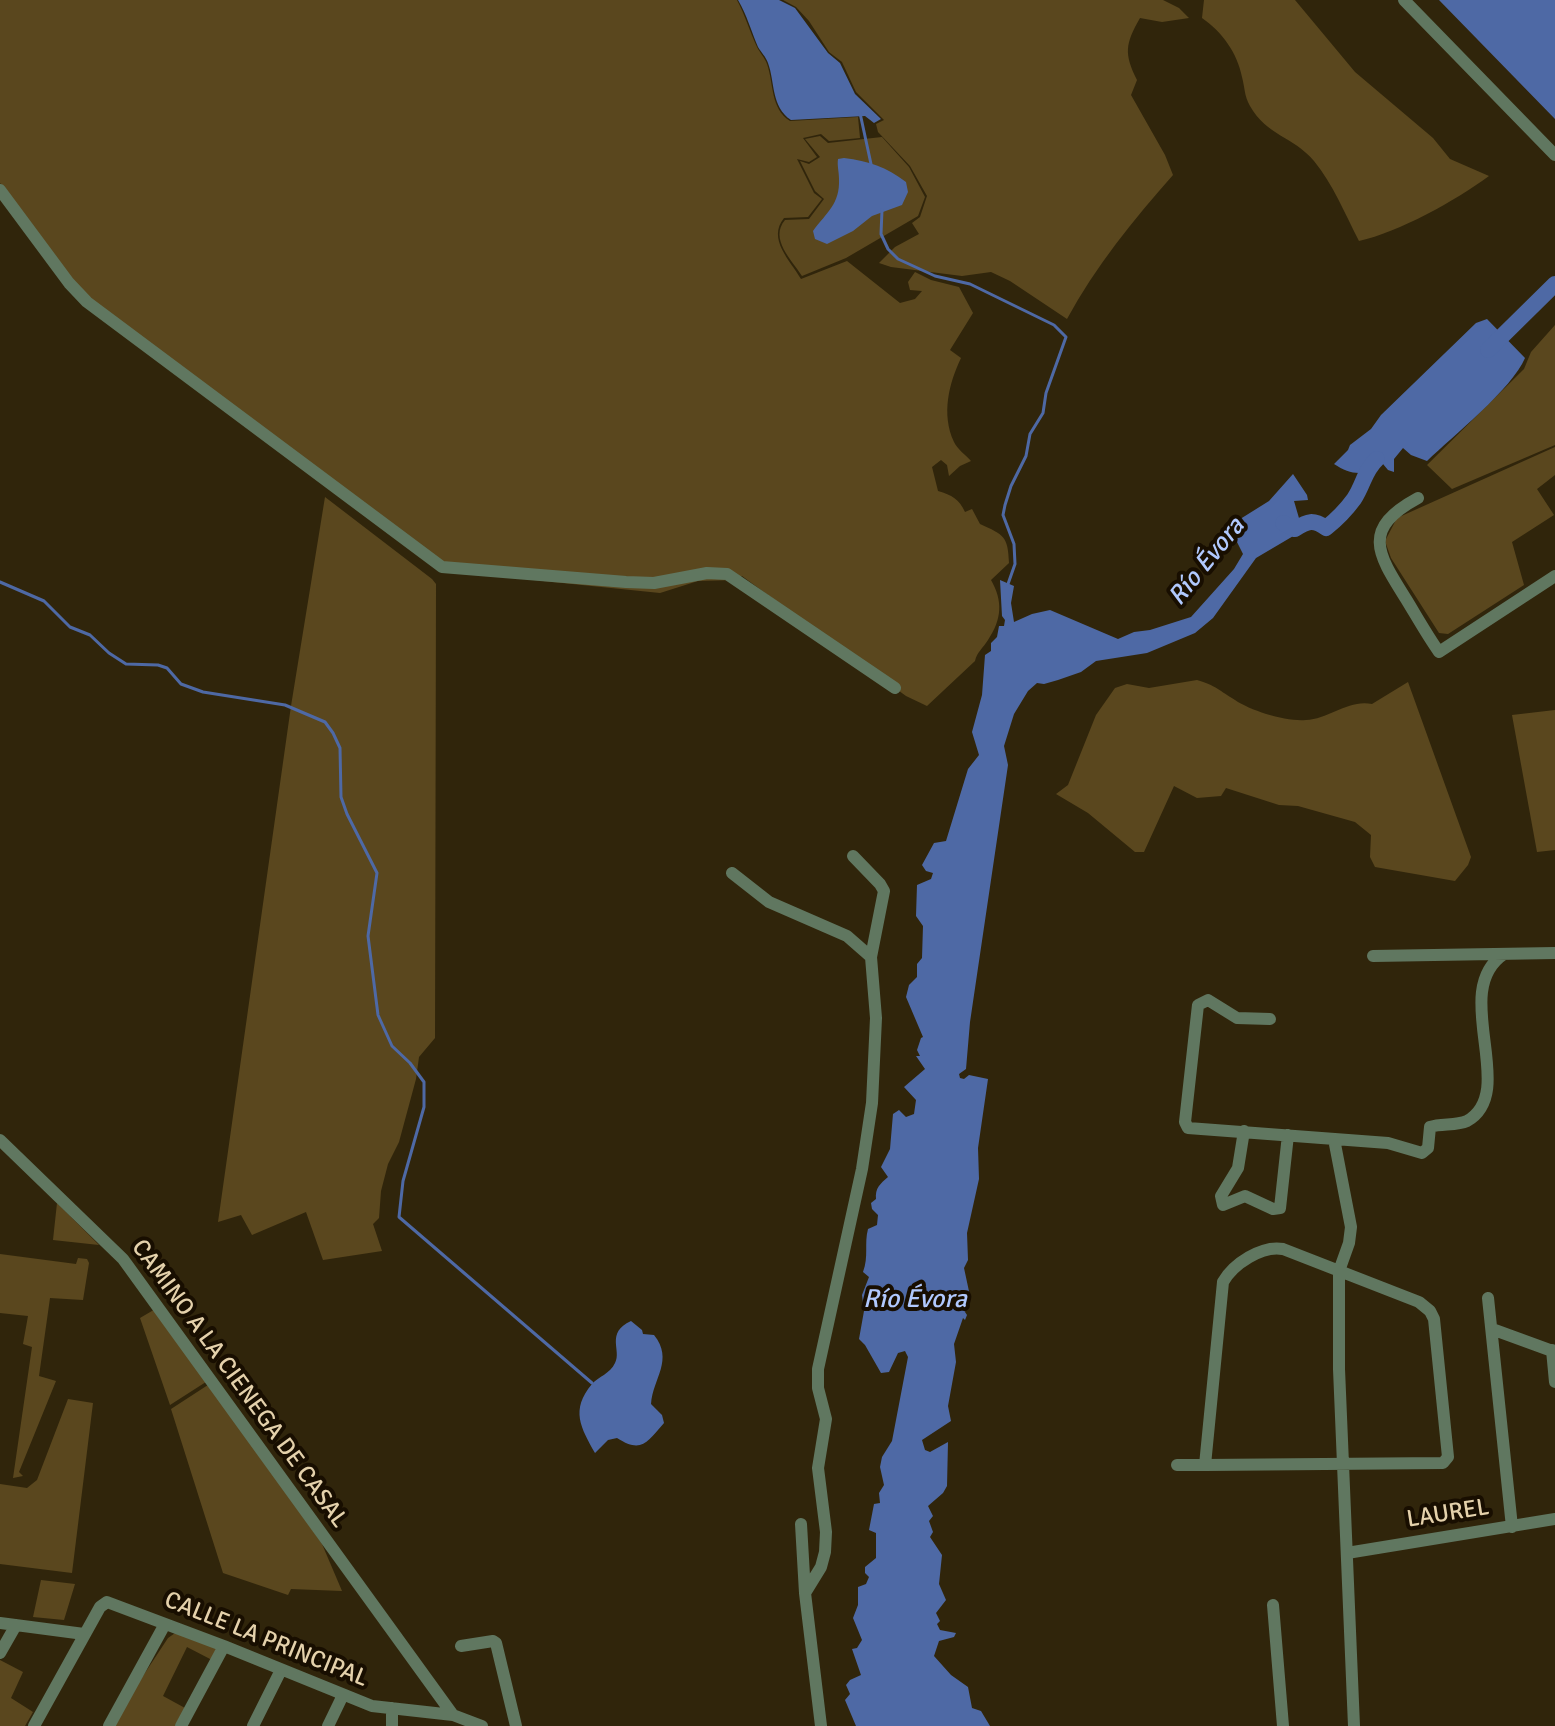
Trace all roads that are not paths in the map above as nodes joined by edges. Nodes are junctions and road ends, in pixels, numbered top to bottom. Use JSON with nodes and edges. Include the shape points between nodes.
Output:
{"nodes":[{"id":1,"x":1404,"y":0,"type":"edge"},
{"id":2,"x":1555,"y":155,"type":"edge"},
{"id":3,"x":0,"y":190,"type":"edge"},
{"id":4,"x":1418,"y":498,"type":"dead end"},
{"id":5,"x":1555,"y":576,"type":"edge"},
{"id":6,"x":895,"y":688,"type":"dead end"},
{"id":7,"x":853,"y":856,"type":"dead end"},
{"id":8,"x":732,"y":873,"type":"dead end"},
{"id":9,"x":1555,"y":953,"type":"edge"},
{"id":10,"x":1504,"y":954,"type":"junction"},
{"id":11,"x":1373,"y":956,"type":"dead end"},
{"id":12,"x":871,"y":957,"type":"junction"},
{"id":13,"x":1270,"y":1019,"type":"dead end"},
{"id":14,"x":1244,"y":1131,"type":"junction"},
{"id":15,"x":1288,"y":1135,"type":"junction"},
{"id":16,"x":1334,"y":1139,"type":"junction"},
{"id":17,"x":0,"y":1140,"type":"edge"},
{"id":18,"x":1339,"y":1271,"type":"junction"},
{"id":19,"x":1488,"y":1298,"type":"dead end"},
{"id":20,"x":1492,"y":1329,"type":"junction"},
{"id":21,"x":1553,"y":1351,"type":"edge"},
{"id":22,"x":1555,"y":1382,"type":"edge"},
{"id":23,"x":1343,"y":1464,"type":"junction"},
{"id":24,"x":1177,"y":1465,"type":"dead end"},
{"id":25,"x":1205,"y":1465,"type":"junction"},
{"id":26,"x":1555,"y":1519,"type":"edge"},
{"id":27,"x":801,"y":1524,"type":"dead end"},
{"id":28,"x":1512,"y":1527,"type":"junction"},
{"id":29,"x":1347,"y":1553,"type":"junction"},
{"id":30,"x":805,"y":1593,"type":"junction"},
{"id":31,"x":1273,"y":1605,"type":"dead end"},
{"id":32,"x":0,"y":1623,"type":"edge"},
{"id":33,"x":165,"y":1624,"type":"junction"},
{"id":34,"x":16,"y":1625,"type":"junction"},
{"id":35,"x":84,"y":1634,"type":"junction"},
{"id":36,"x":224,"y":1646,"type":"junction"},
{"id":37,"x":461,"y":1646,"type":"dead end"},
{"id":38,"x":0,"y":1653,"type":"edge"},
{"id":39,"x":281,"y":1670,"type":"junction"},
{"id":40,"x":343,"y":1695,"type":"junction"},
{"id":41,"x":392,"y":1708,"type":"junction"},
{"id":42,"x":453,"y":1715,"type":"junction"},
{"id":43,"x":37,"y":1720,"type":"edge"},
{"id":44,"x":109,"y":1726,"type":"edge"},
{"id":45,"x":181,"y":1726,"type":"edge"},
{"id":46,"x":253,"y":1726,"type":"edge"},
{"id":47,"x":328,"y":1726,"type":"edge"},
{"id":48,"x":392,"y":1726,"type":"edge"},
{"id":49,"x":482,"y":1726,"type":"edge"},
{"id":50,"x":516,"y":1726,"type":"edge"},
{"id":51,"x":821,"y":1726,"type":"edge"},
{"id":52,"x":1283,"y":1726,"type":"edge"},
{"id":53,"x":1354,"y":1726,"type":"edge"}],
"edges":[{"from":1,"to":2,"type":"street"},
{"from":3,"to":6,"type":"street","via":[[87,302],[442,567],[654,583],[727,574]]},
{"from":4,"to":5,"type":"street","via":[[1386,520],[1379,545],[1390,574],[1439,652]]},
{"from":7,"to":12,"type":"street","via":[[884,891]]},
{"from":8,"to":12,"type":"street","via":[[769,902],[847,936]]},
{"from":9,"to":10,"type":"street"},
{"from":10,"to":11,"type":"street"},
{"from":10,"to":16,"type":"street","via":[[1493,961],[1482,983],[1487,1067],[1478,1110],[1466,1122],[1430,1127],[1428,1148],[1422,1153],[1388,1143]]},
{"from":12,"to":30,"type":"street","via":[[876,1018],[872,1103],[818,1369],[826,1419],[818,1468],[825,1552]]},
{"from":13,"to":14,"type":"street","via":[[1237,1018],[1208,1000],[1198,1005],[1185,1122],[1188,1128]]},
{"from":14,"to":15,"type":"street"},
{"from":14,"to":15,"type":"street","via":[[1238,1168],[1221,1203],[1245,1196],[1280,1208]]},
{"from":15,"to":16,"type":"street"},
{"from":16,"to":18,"type":"street","via":[[1351,1227]]},
{"from":17,"to":42,"type":"street","name":"CAMINO A LA CIENEGA DE CASAL","via":[[123,1259]]},
{"from":18,"to":23,"type":"street"},
{"from":18,"to":23,"type":"street","via":[[1430,1311],[1448,1457],[1443,1463]]},
{"from":18,"to":25,"type":"street","via":[[1273,1247],[1225,1278]]},
{"from":19,"to":20,"type":"street"},
{"from":20,"to":21,"type":"street"},
{"from":20,"to":28,"type":"street"},
{"from":21,"to":22,"type":"street"},
{"from":23,"to":25,"type":"street"},
{"from":23,"to":29,"type":"street"},
{"from":24,"to":25,"type":"street"},
{"from":26,"to":28,"type":"street","name":"LAUREL"},
{"from":27,"to":30,"type":"street"},
{"from":28,"to":29,"type":"street","name":"LAUREL"},
{"from":29,"to":53,"type":"street"},
{"from":30,"to":51,"type":"street"},
{"from":31,"to":52,"type":"street"},
{"from":32,"to":34,"type":"street"},
{"from":33,"to":35,"type":"street","name":"CALLE LA PRINCIPAL","via":[[107,1602]]},
{"from":33,"to":36,"type":"street","name":"CALLE LA PRINCIPAL"},
{"from":33,"to":44,"type":"street"},
{"from":34,"to":35,"type":"street"},
{"from":34,"to":38,"type":"street"},
{"from":35,"to":43,"type":"street"},
{"from":36,"to":39,"type":"street","name":"CALLE LA PRINCIPAL"},
{"from":36,"to":45,"type":"street"},
{"from":37,"to":50,"type":"street","via":[[496,1643]]},
{"from":39,"to":40,"type":"street","name":"CALLE LA PRINCIPAL"},
{"from":39,"to":46,"type":"street"},
{"from":40,"to":41,"type":"street","name":"CALLE LA PRINCIPAL"},
{"from":40,"to":47,"type":"street"},
{"from":41,"to":42,"type":"street","name":"CALLE LA PRINCIPAL"},
{"from":41,"to":48,"type":"street"},
{"from":42,"to":49,"type":"street"}]}
